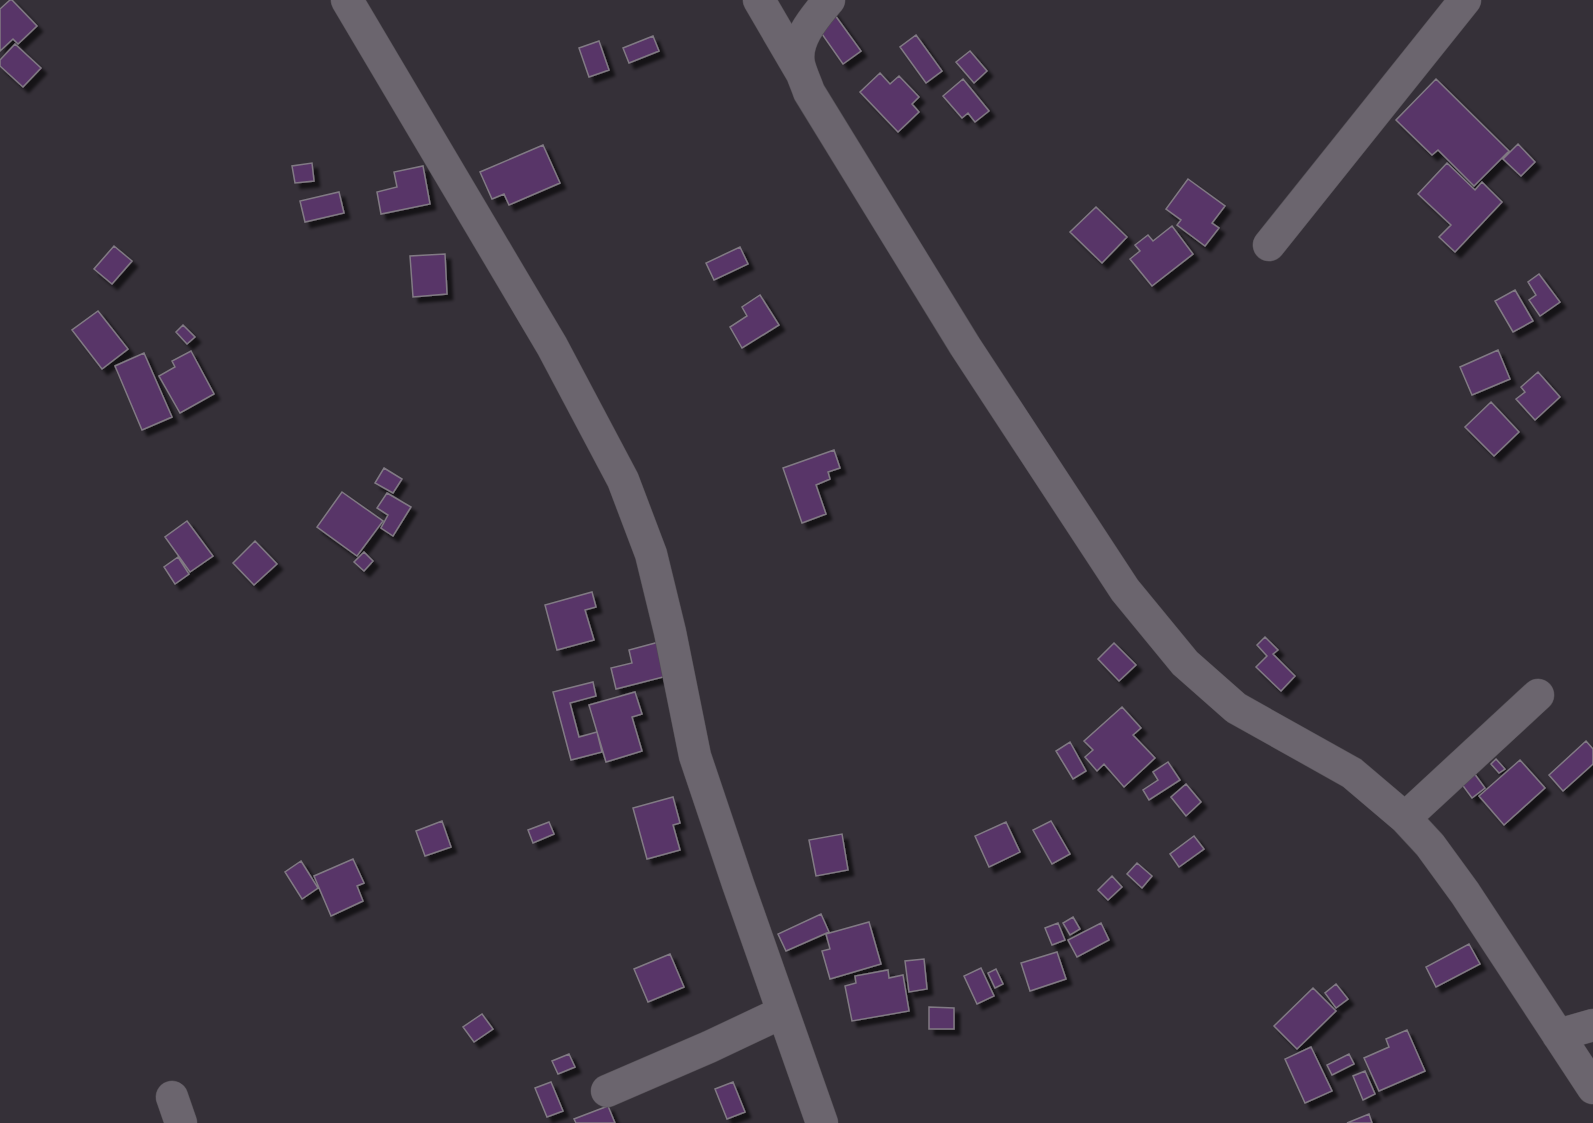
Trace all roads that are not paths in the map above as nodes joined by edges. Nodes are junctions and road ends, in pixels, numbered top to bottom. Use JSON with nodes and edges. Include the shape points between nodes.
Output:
{"nodes":[{"id":1,"x":347,"y":0,"type":"edge"},
{"id":2,"x":759,"y":0,"type":"edge"},
{"id":3,"x":829,"y":0,"type":"edge"},
{"id":4,"x":1465,"y":0,"type":"edge"},
{"id":5,"x":803,"y":75,"type":"junction"},
{"id":6,"x":1269,"y":245,"type":"dead end"},
{"id":7,"x":1538,"y":695,"type":"dead end"},
{"id":8,"x":1405,"y":818,"type":"junction"},
{"id":9,"x":783,"y":1012,"type":"junction"},
{"id":10,"x":1593,"y":1025,"type":"edge"},
{"id":11,"x":1558,"y":1035,"type":"junction"},
{"id":12,"x":1593,"y":1088,"type":"edge"},
{"id":13,"x":607,"y":1091,"type":"dead end"},
{"id":14,"x":822,"y":1123,"type":"edge"}],
"edges":[{"from":1,"to":9,"type":"street","via":[[552,346],[623,480],[651,554],[695,756]]},
{"from":2,"to":5,"type":"street"},
{"from":3,"to":5,"type":"street","via":[[799,44]]},
{"from":4,"to":6,"type":"street"},
{"from":5,"to":8,"type":"street","via":[[809,92],[966,346],[1132,599],[1185,663],[1236,708],[1352,773]]},
{"from":7,"to":8,"type":"street"},
{"from":8,"to":11,"type":"street","via":[[1465,892]]},
{"from":9,"to":13,"type":"street"},
{"from":9,"to":14,"type":"street"},
{"from":10,"to":11,"type":"street"},
{"from":11,"to":12,"type":"street"}]}
